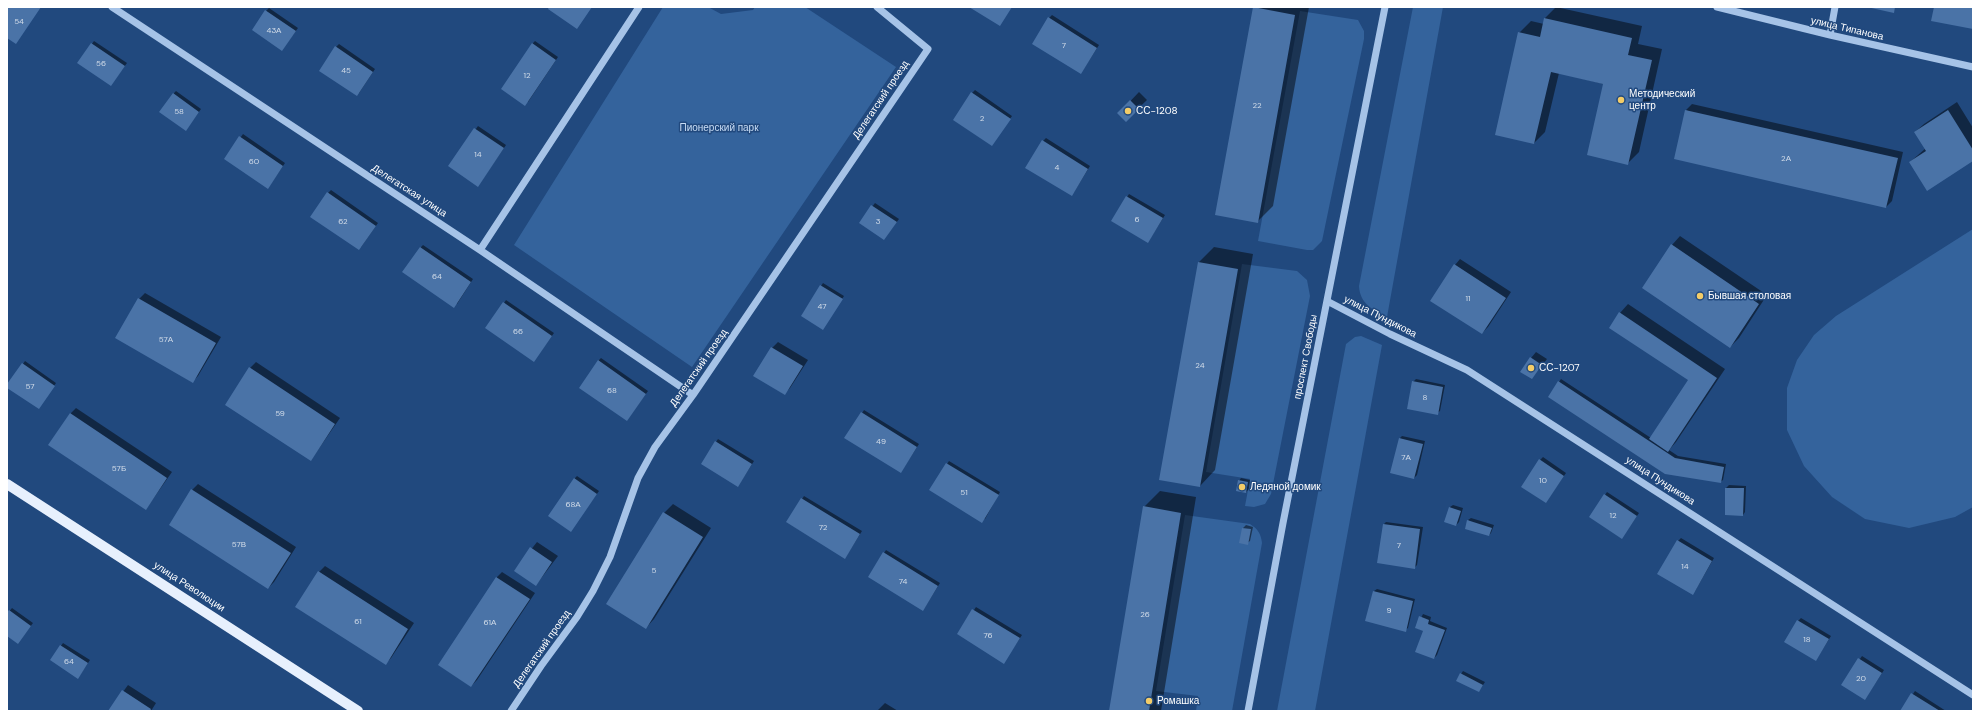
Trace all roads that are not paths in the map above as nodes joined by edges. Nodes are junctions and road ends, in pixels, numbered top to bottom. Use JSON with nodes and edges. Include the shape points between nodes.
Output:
{"nodes":[{"id":1,"x":112,"y":7,"type":"edge"},
{"id":2,"x":639,"y":7,"type":"edge"},
{"id":3,"x":877,"y":7,"type":"edge"},
{"id":4,"x":1385,"y":7,"type":"edge"},
{"id":5,"x":1717,"y":7,"type":"edge"},
{"id":6,"x":1835,"y":7,"type":"edge"},
{"id":7,"x":1830,"y":36,"type":"junction"},
{"id":8,"x":1973,"y":67,"type":"edge"},
{"id":9,"x":480,"y":250,"type":"junction"},
{"id":10,"x":1327,"y":301,"type":"junction"},
{"id":11,"x":693,"y":395,"type":"junction"},
{"id":12,"x":7,"y":484,"type":"edge"},
{"id":13,"x":1973,"y":695,"type":"edge"},
{"id":14,"x":358,"y":711,"type":"edge"},
{"id":15,"x":511,"y":711,"type":"edge"},
{"id":16,"x":1248,"y":711,"type":"edge"}],
"edges":[{"from":1,"to":9,"type":"street","name":"Делегатская улица"},
{"from":2,"to":9,"type":"street"},
{"from":3,"to":11,"type":"street","name":"Делегатский проезд","via":[[928,49]]},
{"from":4,"to":10,"type":"street","name":"проспект Свободы"},
{"from":5,"to":7,"type":"street","name":"улица Типанова"},
{"from":6,"to":7,"type":"street"},
{"from":7,"to":8,"type":"street","name":"улица Типанова"},
{"from":9,"to":11,"type":"street","name":"Делегатская улица"},
{"from":10,"to":13,"type":"street","name":"улица Пундикова","via":[[1468,370]]},
{"from":10,"to":16,"type":"street","name":"проспект Свободы"},
{"from":11,"to":15,"type":"street","name":"Делегатский проезд","via":[[654,447],[638,478],[610,557],[593,590]]},
{"from":12,"to":14,"type":"main road","name":"улица Революции"}]}
